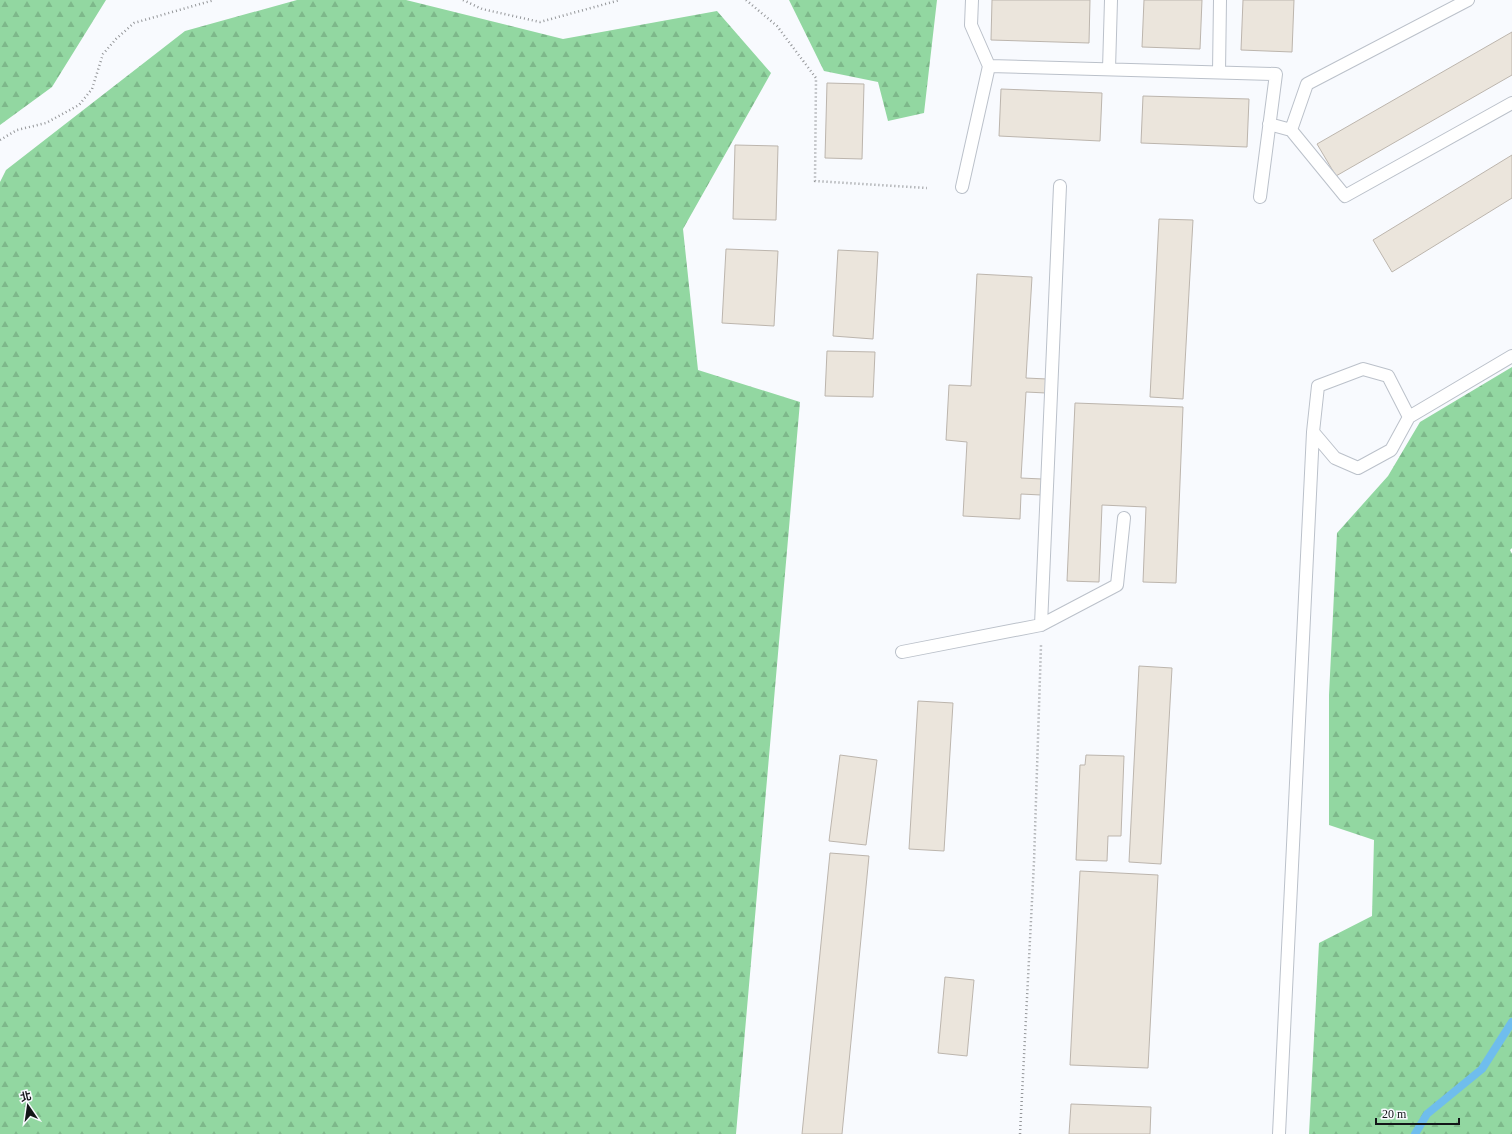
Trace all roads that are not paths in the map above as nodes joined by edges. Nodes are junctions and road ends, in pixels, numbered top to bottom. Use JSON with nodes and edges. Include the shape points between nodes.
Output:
{"nodes":[{"id":1,"x":972,"y":0,"type":"edge"},
{"id":2,"x":1111,"y":0,"type":"edge"},
{"id":3,"x":1220,"y":0,"type":"edge"},
{"id":4,"x":1468,"y":0,"type":"edge"},
{"id":5,"x":989,"y":66,"type":"junction"},
{"id":6,"x":1109,"y":69,"type":"junction"},
{"id":7,"x":1219,"y":72,"type":"junction"},
{"id":8,"x":1512,"y":103,"type":"edge"},
{"id":9,"x":1269,"y":124,"type":"junction"},
{"id":10,"x":1291,"y":130,"type":"junction"},
{"id":11,"x":1060,"y":186,"type":"dead end"},
{"id":12,"x":962,"y":187,"type":"dead end"},
{"id":13,"x":1260,"y":197,"type":"dead end"},
{"id":14,"x":1512,"y":356,"type":"edge"},
{"id":15,"x":1409,"y":417,"type":"junction"},
{"id":16,"x":1314,"y":432,"type":"junction"},
{"id":17,"x":1124,"y":518,"type":"dead end"},
{"id":18,"x":1041,"y":625,"type":"junction"},
{"id":19,"x":902,"y":652,"type":"dead end"},
{"id":20,"x":1279,"y":1134,"type":"edge"}],
"edges":[{"from":1,"to":5,"type":"lane","via":[[971,25]]},
{"from":2,"to":6,"type":"lane"},
{"from":3,"to":7,"type":"lane"},
{"from":4,"to":10,"type":"lane","via":[[1307,84]]},
{"from":5,"to":6,"type":"lane"},
{"from":5,"to":12,"type":"lane"},
{"from":6,"to":7,"type":"lane"},
{"from":7,"to":9,"type":"lane","via":[[1276,74]]},
{"from":8,"to":10,"type":"lane","via":[[1345,196]]},
{"from":9,"to":10,"type":"lane"},
{"from":9,"to":13,"type":"lane"},
{"from":11,"to":18,"type":"lane"},
{"from":14,"to":15,"type":"lane"},
{"from":15,"to":16,"type":"lane","via":[[1391,450],[1358,468],[1335,458]]},
{"from":15,"to":16,"type":"lane","via":[[1388,376],[1362,369],[1318,386]]},
{"from":16,"to":20,"type":"lane"},
{"from":17,"to":18,"type":"lane","via":[[1117,585]]},
{"from":18,"to":19,"type":"lane"}]}
